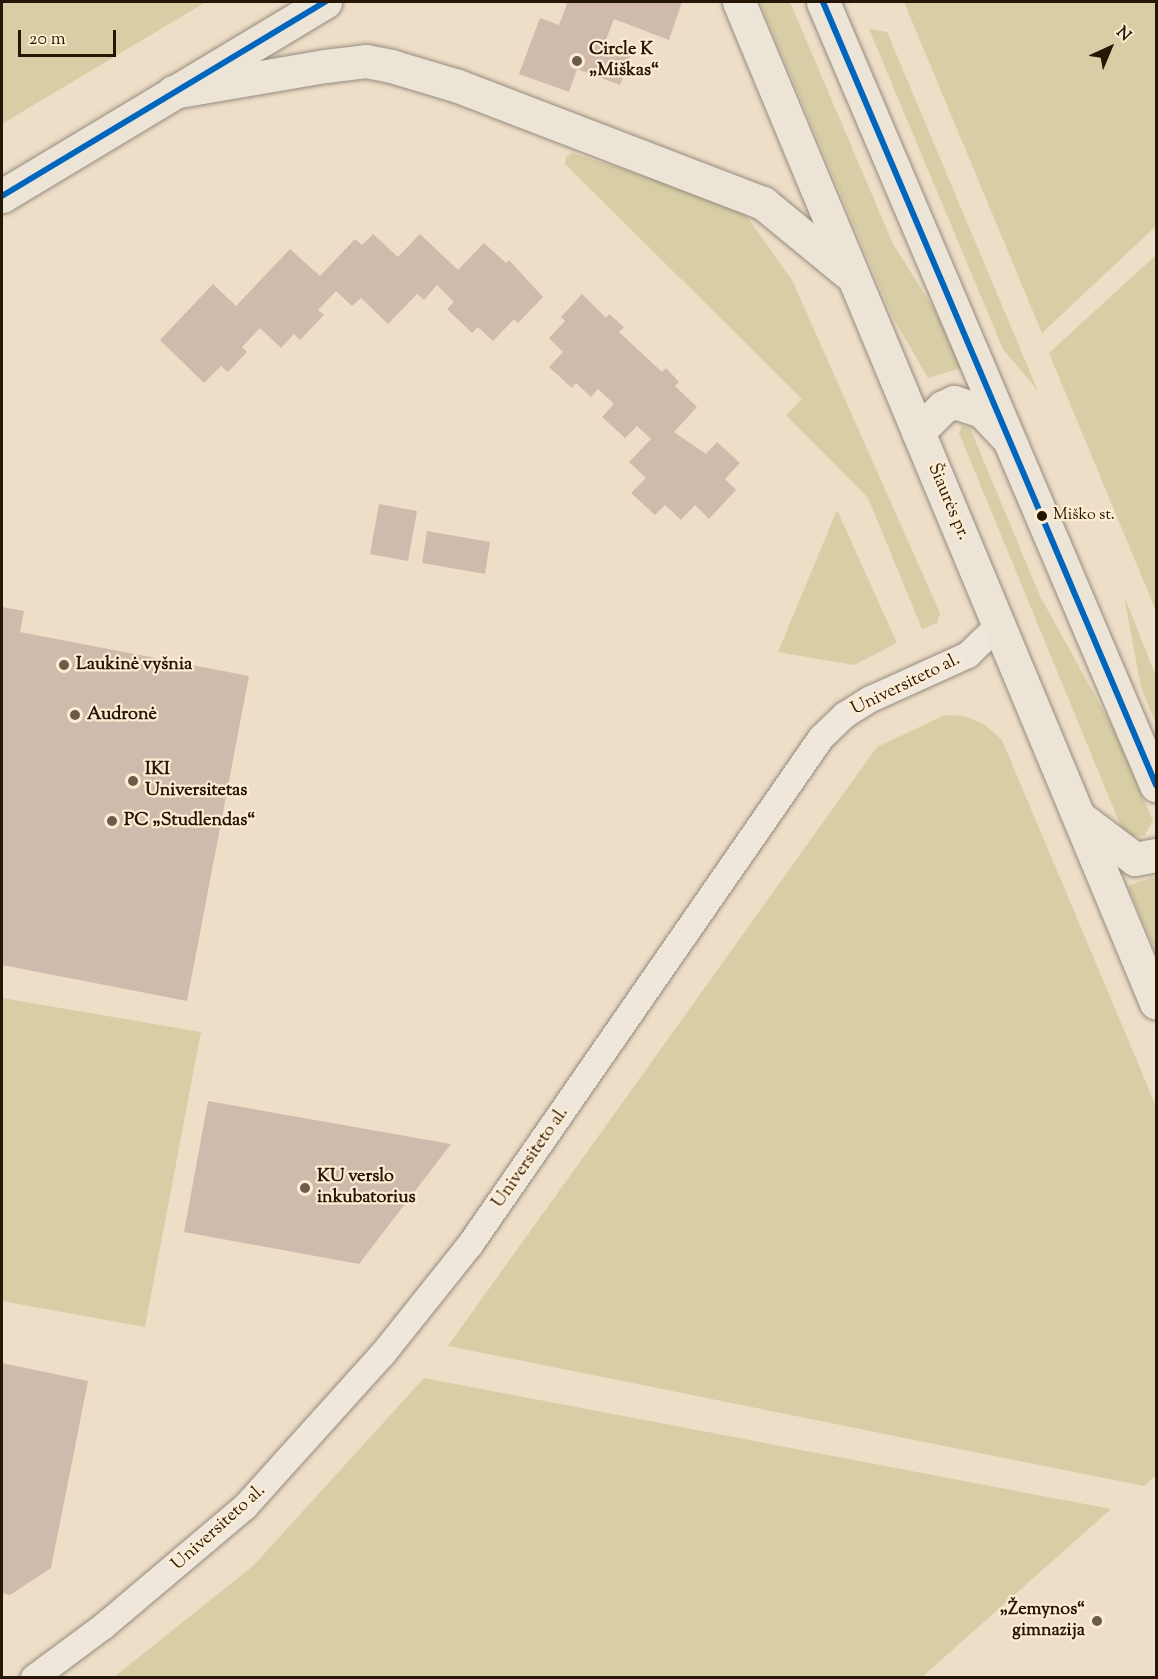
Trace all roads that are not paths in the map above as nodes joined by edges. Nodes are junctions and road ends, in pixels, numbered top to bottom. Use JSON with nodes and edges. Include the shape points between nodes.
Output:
{"nodes":[{"id":1,"x":326,"y":2,"type":"edge"},
{"id":2,"x":739,"y":2,"type":"edge"},
{"id":3,"x":832,"y":10,"type":"edge"},
{"id":4,"x":173,"y":92,"type":"junction"},
{"id":5,"x":2,"y":196,"type":"edge"},
{"id":6,"x":853,"y":277,"type":"junction"},
{"id":7,"x":918,"y":432,"type":"junction"},
{"id":8,"x":1014,"y":446,"type":"junction"},
{"id":9,"x":999,"y":625,"type":"junction"},
{"id":10,"x":1156,"y":784,"type":"edge"},
{"id":11,"x":1080,"y":817,"type":"junction"},
{"id":12,"x":1156,"y":855,"type":"edge"},
{"id":13,"x":1156,"y":1003,"type":"edge"},
{"id":14,"x":34,"y":1677,"type":"edge"}],
"edges":[{"from":1,"to":4,"type":"main road"},
{"from":2,"to":6,"type":"main road","name":"Šiaurės pr."},
{"from":3,"to":8,"type":"main road"},
{"from":4,"to":5,"type":"main road"},
{"from":4,"to":6,"type":"main road","via":[[314,67],[366,61],[391,66],[458,86],[763,203]]},
{"from":6,"to":7,"type":"main road","name":"Šiaurės pr."},
{"from":7,"to":8,"type":"main road","via":[[943,407],[954,402],[982,411]]},
{"from":7,"to":9,"type":"main road","name":"Šiaurės pr."},
{"from":8,"to":10,"type":"main road"},
{"from":9,"to":11,"type":"main road","name":"Šiaurės pr."},
{"from":9,"to":14,"type":"street","name":"Universiteto al.","via":[[968,655],[871,699],[845,715],[821,738],[470,1245],[383,1354],[245,1507],[104,1626]]},
{"from":11,"to":12,"type":"main road","via":[[1135,859]]},
{"from":11,"to":13,"type":"main road","name":"Šiaurės pr."}]}
